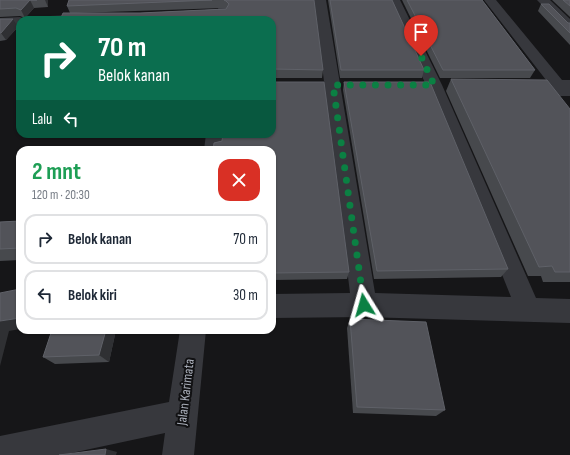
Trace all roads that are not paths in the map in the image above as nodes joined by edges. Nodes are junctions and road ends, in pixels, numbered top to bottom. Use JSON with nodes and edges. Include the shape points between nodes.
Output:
{"nodes":[{"id":1,"x":320,"y":0,"type":"edge"},
{"id":2,"x":394,"y":0,"type":"edge"},
{"id":3,"x":490,"y":0,"type":"edge"},
{"id":4,"x":543,"y":0,"type":"edge"},
{"id":5,"x":224,"y":11,"type":"edge"},
{"id":6,"x":208,"y":13,"type":"edge"},
{"id":7,"x":16,"y":21,"type":"edge"},
{"id":8,"x":0,"y":22,"type":"edge"},
{"id":9,"x":570,"y":26,"type":"edge"},
{"id":10,"x":504,"y":85,"type":"edge"},
{"id":11,"x":564,"y":86,"type":"edge"},
{"id":12,"x":570,"y":100,"type":"edge"},
{"id":13,"x":364,"y":305,"type":"junction"},
{"id":14,"x":276,"y":306,"type":"edge"},
{"id":15,"x":529,"y":311,"type":"junction"},
{"id":16,"x":570,"y":311,"type":"edge"},
{"id":17,"x":193,"y":334,"type":"edge"},
{"id":18,"x":183,"y":414,"type":"junction"},
{"id":19,"x":0,"y":452,"type":"edge"},
{"id":20,"x":178,"y":455,"type":"edge"}],
"edges":[{"from":1,"to":13,"type":"street"},
{"from":2,"to":15,"type":"street","via":[[434,85]]},
{"from":3,"to":11,"type":"street"},
{"from":4,"to":9,"type":"street"},
{"from":5,"to":6,"type":"street"},
{"from":7,"to":8,"type":"street"},
{"from":10,"to":11,"type":"street"},
{"from":11,"to":12,"type":"street"},
{"from":13,"to":14,"type":"street"},
{"from":13,"to":15,"type":"street"},
{"from":15,"to":16,"type":"street"},
{"from":17,"to":18,"type":"street","name":"Jalan Karimata"},
{"from":18,"to":19,"type":"street"},
{"from":18,"to":20,"type":"street","name":"Jalan Karimata"}]}
